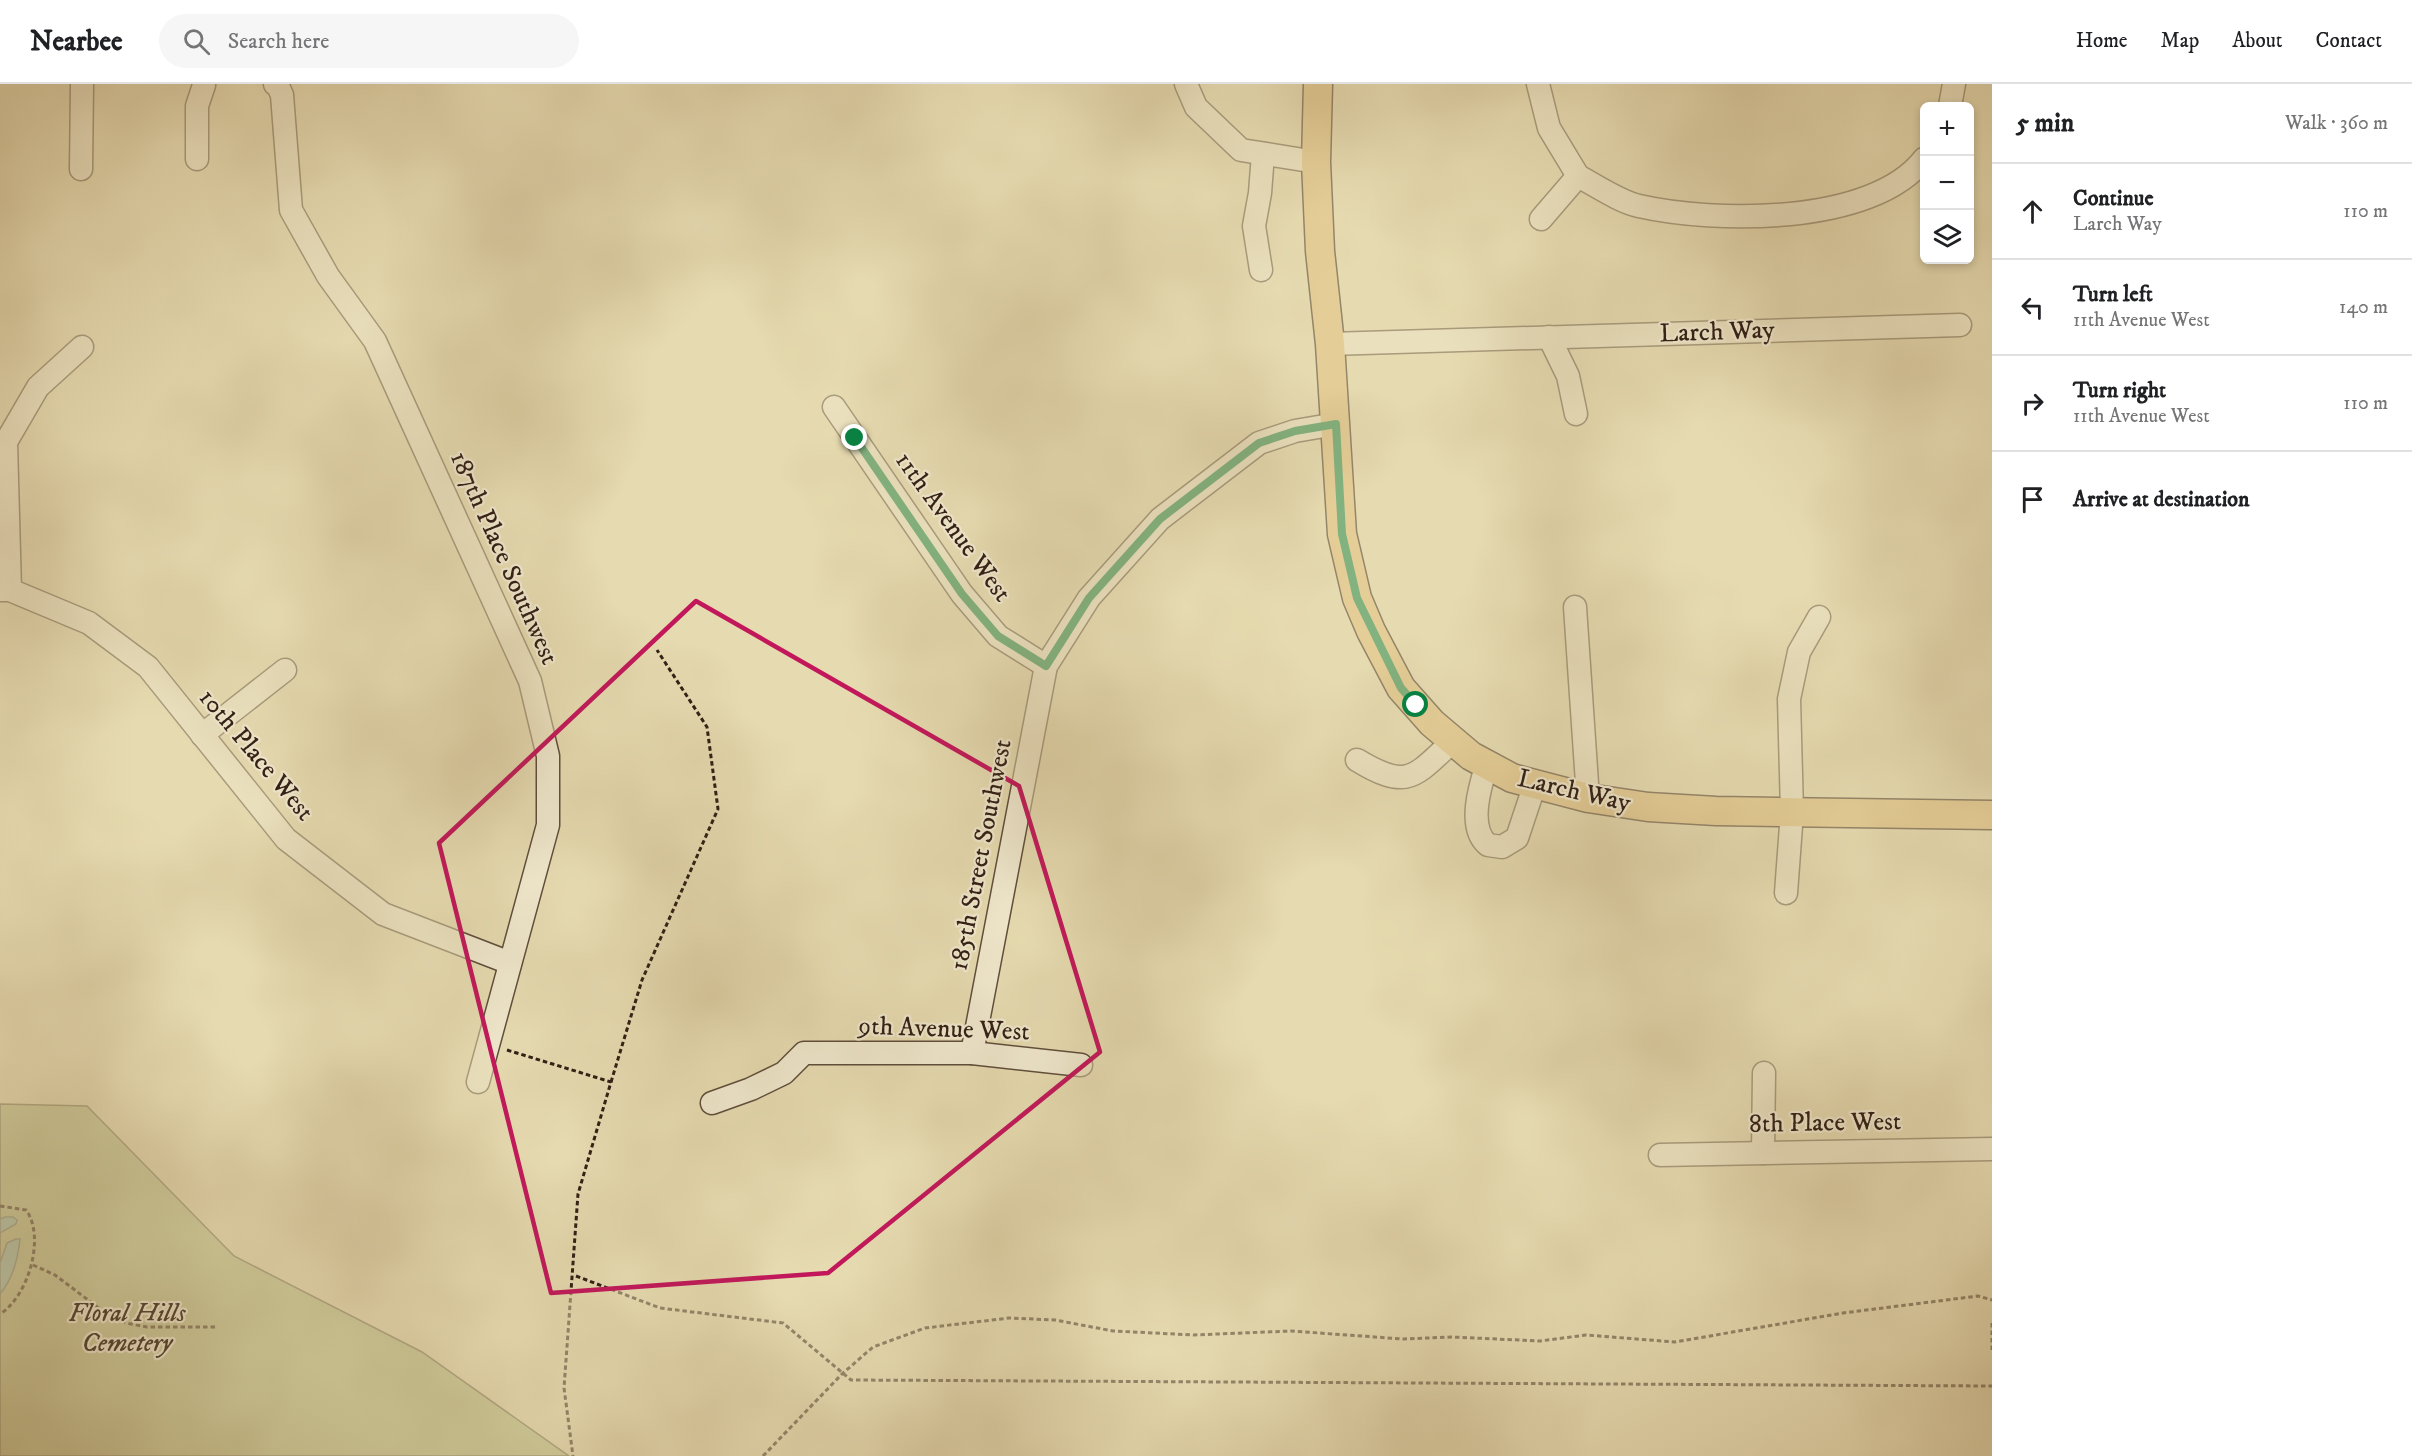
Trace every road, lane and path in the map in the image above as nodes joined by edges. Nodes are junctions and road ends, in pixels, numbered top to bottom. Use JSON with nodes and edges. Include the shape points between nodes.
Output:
{"nodes":[{"id":1,"x":82,"y":84,"type":"edge"},
{"id":2,"x":199,"y":84,"type":"edge"},
{"id":3,"x":222,"y":84,"type":"edge"},
{"id":4,"x":274,"y":84,"type":"edge"},
{"id":5,"x":1186,"y":84,"type":"edge"},
{"id":6,"x":1318,"y":84,"type":"edge"},
{"id":7,"x":1538,"y":84,"type":"edge"},
{"id":8,"x":204,"y":85,"type":"edge"},
{"id":9,"x":1263,"y":154,"type":"junction"},
{"id":10,"x":197,"y":159,"type":"dead end"},
{"id":11,"x":1316,"y":162,"type":"junction"},
{"id":12,"x":1920,"y":165,"type":"edge"},
{"id":13,"x":81,"y":169,"type":"dead end"},
{"id":14,"x":1578,"y":176,"type":"junction"},
{"id":15,"x":1541,"y":219,"type":"dead end"},
{"id":16,"x":1261,"y":270,"type":"dead end"},
{"id":17,"x":1960,"y":325,"type":"dead end"},
{"id":18,"x":1550,"y":337,"type":"junction"},
{"id":19,"x":1330,"y":344,"type":"junction"},
{"id":20,"x":82,"y":347,"type":"dead end"},
{"id":21,"x":834,"y":407,"type":"dead end"},
{"id":22,"x":1576,"y":414,"type":"dead end"},
{"id":23,"x":1336,"y":424,"type":"junction"},
{"id":24,"x":5,"y":590,"type":"edge"},
{"id":25,"x":1575,"y":607,"type":"dead end"},
{"id":26,"x":1819,"y":617,"type":"dead end"},
{"id":27,"x":657,"y":650,"type":"dead end"},
{"id":28,"x":1046,"y":666,"type":"junction"},
{"id":29,"x":285,"y":670,"type":"dead end"},
{"id":30,"x":202,"y":735,"type":"junction"},
{"id":31,"x":1453,"y":741,"type":"junction"},
{"id":32,"x":1357,"y":760,"type":"dead end"},
{"id":33,"x":1487,"y":764,"type":"junction"},
{"id":34,"x":1535,"y":784,"type":"junction"},
{"id":35,"x":1588,"y":798,"type":"junction"},
{"id":36,"x":1792,"y":812,"type":"junction"},
{"id":37,"x":1992,"y":815,"type":"edge"},
{"id":38,"x":1786,"y":893,"type":"dead end"},
{"id":39,"x":510,"y":963,"type":"junction"},
{"id":40,"x":488,"y":1045,"type":"junction"},
{"id":41,"x":972,"y":1053,"type":"junction"},
{"id":42,"x":1081,"y":1065,"type":"dead end"},
{"id":43,"x":1764,"y":1072,"type":"dead end"},
{"id":44,"x":478,"y":1082,"type":"dead end"},
{"id":45,"x":610,"y":1082,"type":"junction"},
{"id":46,"x":712,"y":1103,"type":"dead end"},
{"id":47,"x":1992,"y":1149,"type":"edge"},
{"id":48,"x":1763,"y":1153,"type":"junction"},
{"id":49,"x":1660,"y":1155,"type":"dead end"},
{"id":50,"x":0,"y":1206,"type":"edge"},
{"id":51,"x":33,"y":1265,"type":"junction"},
{"id":52,"x":576,"y":1276,"type":"dead end"},
{"id":53,"x":1992,"y":1300,"type":"edge"},
{"id":54,"x":0,"y":1314,"type":"edge"},
{"id":55,"x":1992,"y":1323,"type":"edge"},
{"id":56,"x":217,"y":1327,"type":"dead end"},
{"id":57,"x":1992,"y":1351,"type":"edge"},
{"id":58,"x":842,"y":1374,"type":"junction"},
{"id":59,"x":1992,"y":1386,"type":"edge"},
{"id":60,"x":573,"y":1456,"type":"edge"},
{"id":61,"x":763,"y":1456,"type":"edge"}],
"edges":[{"from":1,"to":13,"type":"street"},
{"from":2,"to":8,"type":"street"},
{"from":3,"to":8,"type":"street"},
{"from":4,"to":39,"type":"street","name":"187th Place Southwest","via":[[282,95],[291,210],[328,276],[375,341],[530,681],[548,756],[548,825]]},
{"from":5,"to":9,"type":"street","via":[[1196,107],[1241,150]]},
{"from":6,"to":11,"type":"main road","name":"Larch Way"},
{"from":7,"to":14,"type":"street","via":[[1549,128]]},
{"from":8,"to":10,"type":"street","via":[[197,106]]},
{"from":9,"to":11,"type":"street"},
{"from":9,"to":16,"type":"street","via":[[1254,226]]},
{"from":11,"to":19,"type":"main road","name":"Larch Way"},
{"from":12,"to":14,"type":"street","via":[[1890,187],[1838,207],[1780,216],[1700,217],[1636,206]]},
{"from":14,"to":15,"type":"street"},
{"from":17,"to":18,"type":"street","name":"Larch Way"},
{"from":18,"to":19,"type":"street","name":"Larch Way"},
{"from":18,"to":22,"type":"street","via":[[1568,376]]},
{"from":19,"to":23,"type":"main road","name":"Larch Way"},
{"from":20,"to":24,"type":"street","via":[[38,387],[6,441]]},
{"from":21,"to":28,"type":"street","name":"11th Avenue West","via":[[962,594],[998,636]]},
{"from":23,"to":28,"type":"street","via":[[1295,431],[1259,443],[1160,519],[1089,598]]},
{"from":23,"to":31,"type":"main road","name":"Larch Way","via":[[1342,534],[1357,598],[1401,688]]},
{"from":24,"to":30,"type":"street","name":"10th Place West","via":[[89,623],[148,667]]},
{"from":25,"to":35,"type":"street"},
{"from":26,"to":36,"type":"street","via":[[1799,652],[1789,699]]},
{"from":27,"to":45,"type":"path","via":[[707,726],[718,809],[642,980]]},
{"from":28,"to":41,"type":"street","name":"185th Street Southwest"},
{"from":29,"to":30,"type":"street"},
{"from":30,"to":39,"type":"street","name":"10th Place West","via":[[286,839],[383,914]]},
{"from":31,"to":32,"type":"street","via":[[1415,774],[1403,777],[1378,773]]},
{"from":31,"to":33,"type":"main road","name":"Larch Way"},
{"from":33,"to":34,"type":"main road","name":"Larch Way","via":[[1512,778]]},
{"from":33,"to":34,"type":"street","via":[[1477,805],[1480,836],[1488,845],[1502,847],[1517,838]]},
{"from":34,"to":35,"type":"main road","name":"Larch Way"},
{"from":35,"to":36,"type":"main road","name":"Larch Way","via":[[1648,807]]},
{"from":36,"to":37,"type":"main road","name":"Larch Way"},
{"from":36,"to":38,"type":"street"},
{"from":39,"to":40,"type":"street","name":"187th Place Southwest"},
{"from":40,"to":44,"type":"street","name":"187th Place Southwest"},
{"from":40,"to":45,"type":"path"},
{"from":41,"to":42,"type":"street","name":"9th Avenue West"},
{"from":41,"to":46,"type":"street","name":"9th Avenue West","via":[[804,1053],[784,1073]]},
{"from":43,"to":48,"type":"street"},
{"from":45,"to":60,"type":"path","via":[[578,1194],[564,1388]]},
{"from":47,"to":48,"type":"street","name":"8th Place West"},
{"from":48,"to":49,"type":"street","name":"8th Place West"},
{"from":50,"to":51,"type":"path","via":[[26,1210],[33,1220]]},
{"from":51,"to":54,"type":"path","via":[[9,1309]]},
{"from":51,"to":56,"type":"path","via":[[55,1275],[126,1323],[147,1327]]},
{"from":52,"to":58,"type":"path","via":[[660,1308],[783,1323]]},
{"from":53,"to":58,"type":"path","via":[[1978,1296],[1843,1313],[1675,1342],[1586,1335],[1540,1341],[1403,1339],[1291,1331],[1193,1335],[1113,1331],[1055,1320],[1009,1318],[925,1328],[873,1347]]},
{"from":55,"to":57,"type":"path"},
{"from":58,"to":59,"type":"path","via":[[851,1380]]},
{"from":58,"to":61,"type":"path"}]}
